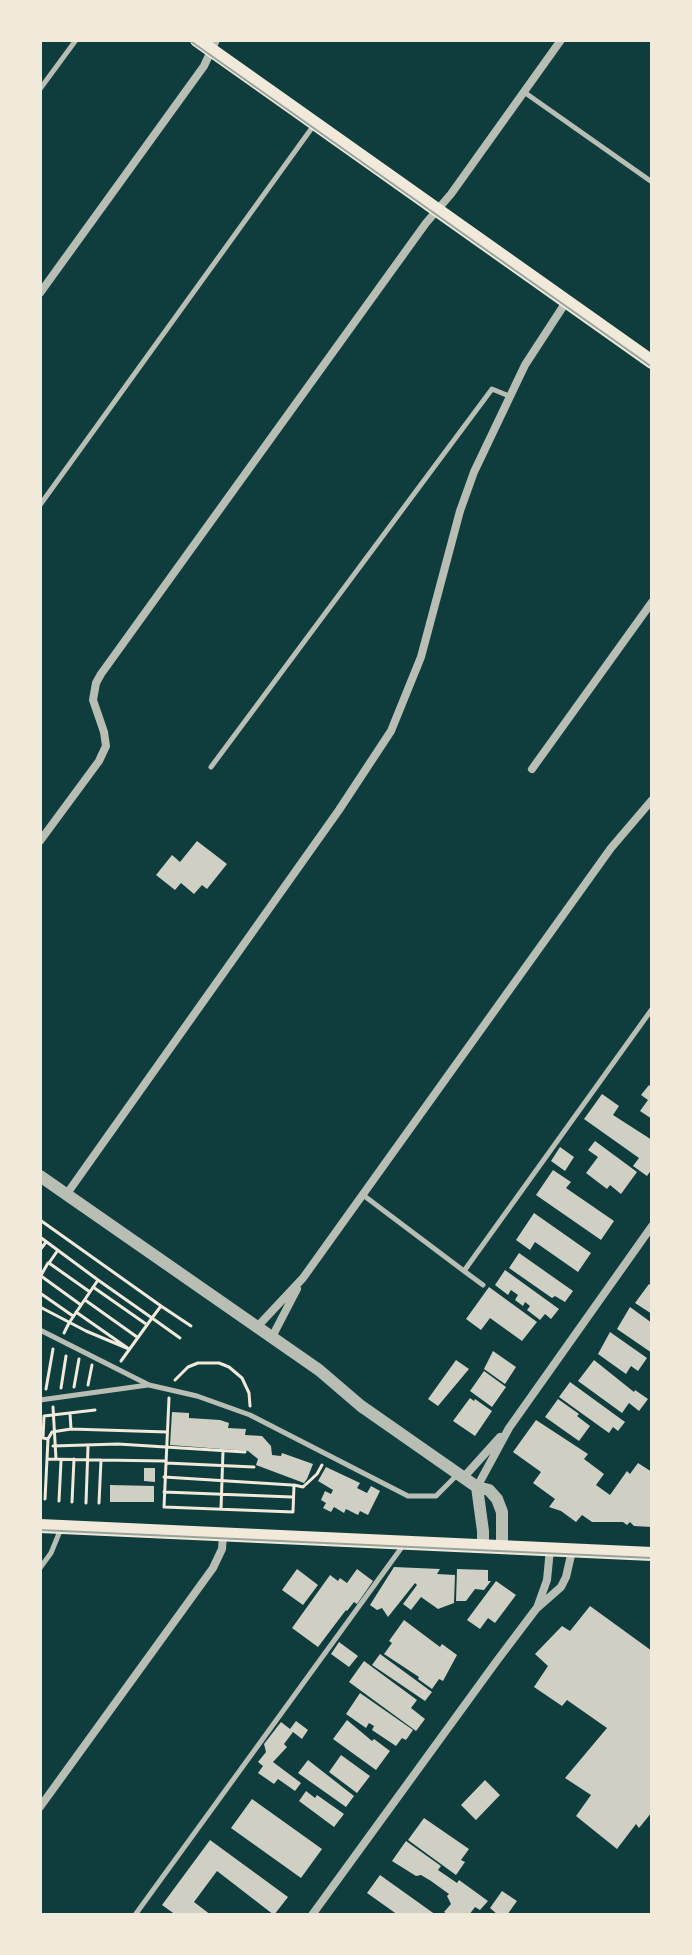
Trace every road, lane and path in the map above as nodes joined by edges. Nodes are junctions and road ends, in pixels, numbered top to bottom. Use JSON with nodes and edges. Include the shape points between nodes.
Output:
{"nodes":[{"id":1,"x":76,"y":40,"type":"edge"},
{"id":2,"x":197,"y":40,"type":"edge"},
{"id":3,"x":561,"y":40,"type":"edge"},
{"id":4,"x":215,"y":46,"type":"edge"},
{"id":5,"x":40,"y":89,"type":"edge"},
{"id":6,"x":524,"y":92,"type":"junction"},
{"id":7,"x":315,"y":124,"type":"junction"},
{"id":8,"x":652,"y":182,"type":"edge"},
{"id":9,"x":437,"y":211,"type":"junction"},
{"id":10,"x":40,"y":293,"type":"edge"},
{"id":11,"x":566,"y":302,"type":"junction"},
{"id":12,"x":652,"y":362,"type":"edge"},
{"id":13,"x":509,"y":396,"type":"junction"},
{"id":14,"x":40,"y":505,"type":"edge"},
{"id":15,"x":652,"y":602,"type":"edge"},
{"id":16,"x":211,"y":767,"type":"dead end"},
{"id":17,"x":532,"y":769,"type":"dead end"},
{"id":18,"x":652,"y":800,"type":"edge"},
{"id":19,"x":40,"y":841,"type":"edge"},
{"id":20,"x":652,"y":1009,"type":"edge"},
{"id":21,"x":40,"y":1176,"type":"edge"},
{"id":22,"x":66,"y":1195,"type":"junction"},
{"id":23,"x":363,"y":1195,"type":"junction"},
{"id":24,"x":40,"y":1220,"type":"edge"},
{"id":25,"x":652,"y":1226,"type":"edge"},
{"id":26,"x":40,"y":1237,"type":"edge"},
{"id":27,"x":46,"y":1242,"type":"junction"},
{"id":28,"x":40,"y":1250,"type":"edge"},
{"id":29,"x":58,"y":1250,"type":"junction"},
{"id":30,"x":49,"y":1263,"type":"junction"},
{"id":31,"x":464,"y":1271,"type":"junction"},
{"id":32,"x":40,"y":1275,"type":"edge"},
{"id":33,"x":303,"y":1278,"type":"junction"},
{"id":34,"x":98,"y":1280,"type":"junction"},
{"id":35,"x":483,"y":1285,"type":"dead end"},
{"id":36,"x":93,"y":1287,"type":"junction"},
{"id":37,"x":90,"y":1292,"type":"junction"},
{"id":38,"x":40,"y":1293,"type":"edge"},
{"id":39,"x":85,"y":1299,"type":"junction"},
{"id":40,"x":81,"y":1305,"type":"junction"},
{"id":41,"x":161,"y":1306,"type":"junction"},
{"id":42,"x":40,"y":1307,"type":"edge"},
{"id":43,"x":75,"y":1314,"type":"junction"},
{"id":44,"x":152,"y":1318,"type":"junction"},
{"id":45,"x":69,"y":1323,"type":"junction"},
{"id":46,"x":146,"y":1324,"type":"junction"},
{"id":47,"x":191,"y":1326,"type":"dead end"},
{"id":48,"x":257,"y":1327,"type":"junction"},
{"id":49,"x":40,"y":1330,"type":"edge"},
{"id":50,"x":137,"y":1337,"type":"junction"},
{"id":51,"x":272,"y":1337,"type":"junction"},
{"id":52,"x":180,"y":1338,"type":"dead end"},
{"id":53,"x":61,"y":1341,"type":"junction"},
{"id":54,"x":129,"y":1349,"type":"junction"},
{"id":55,"x":81,"y":1351,"type":"junction"},
{"id":56,"x":94,"y":1358,"type":"junction"},
{"id":57,"x":116,"y":1367,"type":"junction"},
{"id":58,"x":149,"y":1385,"type":"junction"},
{"id":59,"x":170,"y":1389,"type":"junction"},
{"id":60,"x":87,"y":1392,"type":"junction"},
{"id":61,"x":73,"y":1395,"type":"junction"},
{"id":62,"x":56,"y":1398,"type":"junction"},
{"id":63,"x":42,"y":1400,"type":"edge"},
{"id":64,"x":95,"y":1410,"type":"dead end"},
{"id":65,"x":70,"y":1413,"type":"junction"},
{"id":66,"x":250,"y":1415,"type":"junction"},
{"id":67,"x":52,"y":1416,"type":"junction"},
{"id":68,"x":509,"y":1428,"type":"junction"},
{"id":69,"x":71,"y":1429,"type":"junction"},
{"id":70,"x":52,"y":1432,"type":"junction"},
{"id":71,"x":167,"y":1432,"type":"junction"},
{"id":72,"x":48,"y":1439,"type":"junction"},
{"id":73,"x":88,"y":1445,"type":"junction"},
{"id":74,"x":53,"y":1446,"type":"junction"},
{"id":75,"x":167,"y":1447,"type":"junction"},
{"id":76,"x":223,"y":1451,"type":"junction"},
{"id":77,"x":245,"y":1452,"type":"dead end"},
{"id":78,"x":328,"y":1455,"type":"junction"},
{"id":79,"x":47,"y":1459,"type":"junction"},
{"id":80,"x":74,"y":1459,"type":"junction"},
{"id":81,"x":88,"y":1459,"type":"junction"},
{"id":82,"x":58,"y":1460,"type":"junction"},
{"id":83,"x":101,"y":1460,"type":"junction"},
{"id":84,"x":166,"y":1462,"type":"junction"},
{"id":85,"x":222,"y":1466,"type":"junction"},
{"id":86,"x":254,"y":1467,"type":"dead end"},
{"id":87,"x":460,"y":1476,"type":"junction"},
{"id":88,"x":164,"y":1477,"type":"junction"},
{"id":89,"x":222,"y":1480,"type":"junction"},
{"id":90,"x":294,"y":1485,"type":"junction"},
{"id":91,"x":477,"y":1487,"type":"junction"},
{"id":92,"x":164,"y":1492,"type":"junction"},
{"id":93,"x":221,"y":1495,"type":"junction"},
{"id":94,"x":293,"y":1498,"type":"junction"},
{"id":95,"x":45,"y":1499,"type":"dead end"},
{"id":96,"x":59,"y":1501,"type":"dead end"},
{"id":97,"x":72,"y":1502,"type":"dead end"},
{"id":98,"x":86,"y":1503,"type":"dead end"},
{"id":99,"x":99,"y":1503,"type":"dead end"},
{"id":100,"x":221,"y":1509,"type":"junction"},
{"id":101,"x":40,"y":1526,"type":"edge"},
{"id":102,"x":59,"y":1527,"type":"junction"},
{"id":103,"x":223,"y":1535,"type":"junction"},
{"id":104,"x":407,"y":1543,"type":"junction"},
{"id":105,"x":483,"y":1546,"type":"junction"},
{"id":106,"x":502,"y":1547,"type":"junction"},
{"id":107,"x":550,"y":1549,"type":"junction"},
{"id":108,"x":572,"y":1551,"type":"junction"},
{"id":109,"x":652,"y":1554,"type":"edge"},
{"id":110,"x":40,"y":1568,"type":"edge"},
{"id":111,"x":536,"y":1609,"type":"junction"},
{"id":112,"x":40,"y":1807,"type":"edge"},
{"id":113,"x":135,"y":1915,"type":"edge"},
{"id":114,"x":312,"y":1915,"type":"edge"}],
"edges":[{"from":1,"to":5,"type":"lane"},
{"from":2,"to":4,"type":"main road"},
{"from":3,"to":6,"type":"street"},
{"from":4,"to":7,"type":"main road"},
{"from":4,"to":10,"type":"street"},
{"from":6,"to":8,"type":"lane"},
{"from":6,"to":9,"type":"street"},
{"from":7,"to":9,"type":"main road"},
{"from":7,"to":14,"type":"lane"},
{"from":9,"to":11,"type":"main road"},
{"from":9,"to":19,"type":"street","via":[[101,674],[93,700],[106,746]]},
{"from":11,"to":12,"type":"main road"},
{"from":11,"to":13,"type":"street"},
{"from":13,"to":16,"type":"lane","via":[[492,389]]},
{"from":13,"to":22,"type":"street","via":[[474,472],[421,657],[391,731]]},
{"from":15,"to":17,"type":"street"},
{"from":18,"to":23,"type":"street","via":[[611,848]]},
{"from":20,"to":31,"type":"lane"},
{"from":21,"to":22,"type":"street"},
{"from":22,"to":48,"type":"street"},
{"from":23,"to":31,"type":"lane"},
{"from":23,"to":33,"type":"street"},
{"from":24,"to":41,"type":"path"},
{"from":25,"to":68,"type":"street"},
{"from":26,"to":27,"type":"path"},
{"from":27,"to":28,"type":"path"},
{"from":27,"to":29,"type":"path"},
{"from":29,"to":30,"type":"path"},
{"from":29,"to":34,"type":"path"},
{"from":30,"to":32,"type":"path"},
{"from":30,"to":37,"type":"path"},
{"from":31,"to":35,"type":"lane"},
{"from":32,"to":40,"type":"path"},
{"from":33,"to":48,"type":"street"},
{"from":33,"to":51,"type":"street"},
{"from":34,"to":36,"type":"path"},
{"from":34,"to":44,"type":"path"},
{"from":36,"to":37,"type":"path"},
{"from":36,"to":46,"type":"path"},
{"from":37,"to":39,"type":"path"},
{"from":38,"to":43,"type":"path"},
{"from":39,"to":40,"type":"path"},
{"from":39,"to":50,"type":"path"},
{"from":40,"to":43,"type":"path"},
{"from":41,"to":44,"type":"path"},
{"from":41,"to":47,"type":"path"},
{"from":42,"to":45,"type":"path"},
{"from":43,"to":45,"type":"path"},
{"from":43,"to":54,"type":"path"},
{"from":44,"to":46,"type":"path"},
{"from":44,"to":52,"type":"path"},
{"from":45,"to":53,"type":"path"},
{"from":45,"to":54,"type":"path"},
{"from":46,"to":50,"type":"path"},
{"from":48,"to":51,"type":"street"},
{"from":49,"to":53,"type":"lane"},
{"from":50,"to":54,"type":"path"},
{"from":51,"to":87,"type":"street"},
{"from":53,"to":55,"type":"lane"},
{"from":53,"to":62,"type":"path"},
{"from":53,"to":63,"type":"path"},
{"from":54,"to":57,"type":"path"},
{"from":55,"to":56,"type":"lane"},
{"from":55,"to":61,"type":"path"},
{"from":56,"to":57,"type":"lane"},
{"from":56,"to":60,"type":"path"},
{"from":57,"to":58,"type":"lane"},
{"from":58,"to":59,"type":"lane"},
{"from":58,"to":60,"type":"lane"},
{"from":59,"to":66,"type":"lane"},
{"from":59,"to":66,"type":"path","via":[[188,1367],[219,1363],[242,1378]]},
{"from":59,"to":71,"type":"path"},
{"from":60,"to":61,"type":"lane"},
{"from":61,"to":62,"type":"lane"},
{"from":62,"to":63,"type":"lane"},
{"from":62,"to":67,"type":"path"},
{"from":64,"to":65,"type":"path"},
{"from":65,"to":67,"type":"path"},
{"from":65,"to":69,"type":"path"},
{"from":66,"to":78,"type":"lane"},
{"from":67,"to":70,"type":"path"},
{"from":67,"to":72,"type":"path","via":[[44,1416],[43,1438]]},
{"from":68,"to":87,"type":"street"},
{"from":68,"to":91,"type":"street"},
{"from":69,"to":70,"type":"path"},
{"from":69,"to":71,"type":"path"},
{"from":70,"to":72,"type":"path"},
{"from":70,"to":74,"type":"path"},
{"from":71,"to":75,"type":"path"},
{"from":72,"to":79,"type":"path"},
{"from":73,"to":74,"type":"path"},
{"from":73,"to":75,"type":"path"},
{"from":73,"to":81,"type":"path"},
{"from":74,"to":82,"type":"path"},
{"from":75,"to":76,"type":"path"},
{"from":75,"to":84,"type":"path"},
{"from":76,"to":77,"type":"path"},
{"from":76,"to":85,"type":"path"},
{"from":78,"to":87,"type":"lane","via":[[408,1496],[436,1496]]},
{"from":78,"to":90,"type":"path","via":[[303,1487]]},
{"from":79,"to":82,"type":"path"},
{"from":79,"to":95,"type":"path"},
{"from":80,"to":81,"type":"path"},
{"from":80,"to":82,"type":"path"},
{"from":80,"to":97,"type":"path"},
{"from":81,"to":83,"type":"path"},
{"from":81,"to":98,"type":"path"},
{"from":82,"to":96,"type":"path"},
{"from":83,"to":84,"type":"path"},
{"from":83,"to":99,"type":"path"},
{"from":84,"to":85,"type":"path"},
{"from":84,"to":88,"type":"path"},
{"from":85,"to":86,"type":"path"},
{"from":85,"to":89,"type":"path"},
{"from":87,"to":91,"type":"street"},
{"from":88,"to":89,"type":"path"},
{"from":88,"to":92,"type":"path"},
{"from":89,"to":90,"type":"path"},
{"from":89,"to":93,"type":"path"},
{"from":90,"to":94,"type":"path"},
{"from":91,"to":105,"type":"street"},
{"from":91,"to":106,"type":"street","via":[[497,1499]]},
{"from":92,"to":93,"type":"path"},
{"from":92,"to":100,"type":"path","via":[[164,1507]]},
{"from":93,"to":94,"type":"path"},
{"from":93,"to":100,"type":"path"},
{"from":94,"to":100,"type":"path","via":[[293,1512]]},
{"from":101,"to":102,"type":"main road"},
{"from":102,"to":103,"type":"main road"},
{"from":102,"to":110,"type":"lane","via":[[57,1541]]},
{"from":103,"to":104,"type":"main road"},
{"from":103,"to":112,"type":"street","via":[[213,1568]]},
{"from":104,"to":105,"type":"main road"},
{"from":104,"to":113,"type":"lane"},
{"from":105,"to":106,"type":"main road"},
{"from":106,"to":107,"type":"main road"},
{"from":107,"to":108,"type":"main road"},
{"from":107,"to":111,"type":"street","via":[[547,1580]]},
{"from":108,"to":109,"type":"main road"},
{"from":108,"to":111,"type":"street","via":[[561,1587]]},
{"from":111,"to":114,"type":"street"}]}
